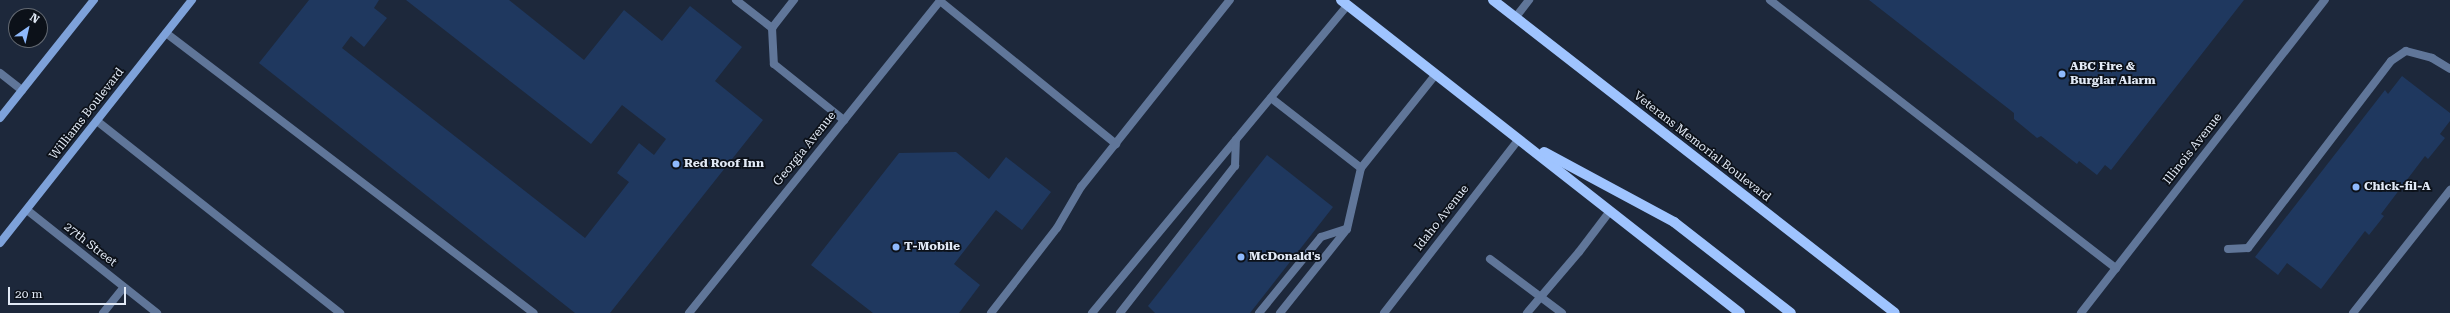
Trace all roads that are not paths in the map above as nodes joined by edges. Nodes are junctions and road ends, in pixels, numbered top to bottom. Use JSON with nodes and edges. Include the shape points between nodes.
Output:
{"nodes":[{"id":1,"x":94,"y":0,"type":"edge"},
{"id":2,"x":192,"y":0,"type":"edge"},
{"id":3,"x":736,"y":0,"type":"edge"},
{"id":4,"x":794,"y":0,"type":"edge"},
{"id":5,"x":1230,"y":0,"type":"edge"},
{"id":6,"x":1493,"y":0,"type":"edge"},
{"id":7,"x":1529,"y":0,"type":"edge"},
{"id":8,"x":1770,"y":0,"type":"edge"},
{"id":9,"x":2325,"y":0,"type":"edge"},
{"id":10,"x":940,"y":1,"type":"edge"},
{"id":11,"x":1344,"y":2,"type":"edge"},
{"id":12,"x":1515,"y":18,"type":"junction"},
{"id":13,"x":772,"y":28,"type":"junction"},
{"id":14,"x":166,"y":33,"type":"junction"},
{"id":15,"x":2450,"y":69,"type":"edge"},
{"id":16,"x":0,"y":72,"type":"edge"},
{"id":17,"x":1436,"y":74,"type":"junction"},
{"id":18,"x":22,"y":90,"type":"junction"},
{"id":19,"x":1271,"y":98,"type":"junction"},
{"id":20,"x":0,"y":118,"type":"edge"},
{"id":21,"x":844,"y":120,"type":"junction"},
{"id":22,"x":97,"y":121,"type":"junction"},
{"id":23,"x":1519,"y":139,"type":"junction"},
{"id":24,"x":1236,"y":140,"type":"junction"},
{"id":25,"x":1116,"y":144,"type":"junction"},
{"id":26,"x":1361,"y":168,"type":"junction"},
{"id":27,"x":2450,"y":190,"type":"edge"},
{"id":28,"x":27,"y":210,"type":"junction"},
{"id":29,"x":1610,"y":210,"type":"junction"},
{"id":30,"x":1346,"y":229,"type":"junction"},
{"id":31,"x":0,"y":243,"type":"edge"},
{"id":32,"x":2228,"y":248,"type":"dead end"},
{"id":33,"x":1490,"y":259,"type":"dead end"},
{"id":34,"x":2116,"y":268,"type":"junction"},
{"id":35,"x":124,"y":287,"type":"junction"},
{"id":36,"x":1541,"y":296,"type":"junction"},
{"id":37,"x":1127,"y":310,"type":"edge"},
{"id":38,"x":103,"y":313,"type":"edge"},
{"id":39,"x":157,"y":313,"type":"edge"},
{"id":40,"x":340,"y":313,"type":"edge"},
{"id":41,"x":534,"y":313,"type":"edge"},
{"id":42,"x":689,"y":313,"type":"edge"},
{"id":43,"x":991,"y":313,"type":"edge"},
{"id":44,"x":1092,"y":313,"type":"edge"},
{"id":45,"x":1120,"y":313,"type":"edge"},
{"id":46,"x":1258,"y":313,"type":"edge"},
{"id":47,"x":1280,"y":313,"type":"edge"},
{"id":48,"x":1384,"y":313,"type":"edge"},
{"id":49,"x":1526,"y":313,"type":"edge"},
{"id":50,"x":1562,"y":313,"type":"edge"},
{"id":51,"x":1740,"y":313,"type":"edge"},
{"id":52,"x":1791,"y":313,"type":"edge"},
{"id":53,"x":1895,"y":313,"type":"edge"},
{"id":54,"x":2081,"y":313,"type":"edge"},
{"id":55,"x":2353,"y":313,"type":"edge"}],
"edges":[{"from":1,"to":18,"type":"main road"},
{"from":2,"to":14,"type":"main road","name":"Williams Boulevard"},
{"from":3,"to":13,"type":"street"},
{"from":4,"to":13,"type":"street"},
{"from":5,"to":25,"type":"street"},
{"from":6,"to":12,"type":"main road","name":"Veterans Memorial Boulevard"},
{"from":7,"to":12,"type":"street"},
{"from":8,"to":34,"type":"street"},
{"from":9,"to":34,"type":"street","name":"Illinois Avenue"},
{"from":10,"to":21,"type":"street","name":"Georgia Avenue"},
{"from":10,"to":25,"type":"street"},
{"from":11,"to":17,"type":"main road"},
{"from":11,"to":19,"type":"street"},
{"from":12,"to":53,"type":"main road","name":"Veterans Memorial Boulevard"},
{"from":13,"to":21,"type":"street","via":[[774,64]]},
{"from":14,"to":22,"type":"main road","name":"Williams Boulevard"},
{"from":14,"to":41,"type":"street"},
{"from":15,"to":32,"type":"street","via":[[2432,58],[2406,51],[2391,61],[2248,248]]},
{"from":16,"to":18,"type":"street"},
{"from":17,"to":23,"type":"main road"},
{"from":17,"to":26,"type":"street"},
{"from":18,"to":20,"type":"main road"},
{"from":19,"to":24,"type":"street"},
{"from":19,"to":26,"type":"street"},
{"from":21,"to":42,"type":"street","name":"Georgia Avenue"},
{"from":22,"to":28,"type":"main road","name":"Williams Boulevard"},
{"from":22,"to":40,"type":"street"},
{"from":23,"to":29,"type":"main road"},
{"from":23,"to":48,"type":"street","name":"Idaho Avenue"},
{"from":23,"to":52,"type":"main road","via":[[1674,222]]},
{"from":24,"to":37,"type":"street","via":[[1235,166]]},
{"from":24,"to":44,"type":"street"},
{"from":25,"to":43,"type":"street","via":[[1081,188],[1057,228]]},
{"from":26,"to":30,"type":"street"},
{"from":27,"to":55,"type":"street"},
{"from":28,"to":31,"type":"main road","name":"Williams Boulevard"},
{"from":28,"to":35,"type":"street","name":"27th Street"},
{"from":29,"to":36,"type":"street","via":[[1579,252]]},
{"from":29,"to":51,"type":"main road"},
{"from":30,"to":46,"type":"street","via":[[1321,237]]},
{"from":30,"to":47,"type":"street"},
{"from":33,"to":36,"type":"street"},
{"from":34,"to":54,"type":"street","name":"Illinois Avenue"},
{"from":35,"to":38,"type":"street"},
{"from":35,"to":39,"type":"street","name":"27th Street"},
{"from":36,"to":49,"type":"street"},
{"from":36,"to":50,"type":"street"},
{"from":37,"to":45,"type":"street"}]}
